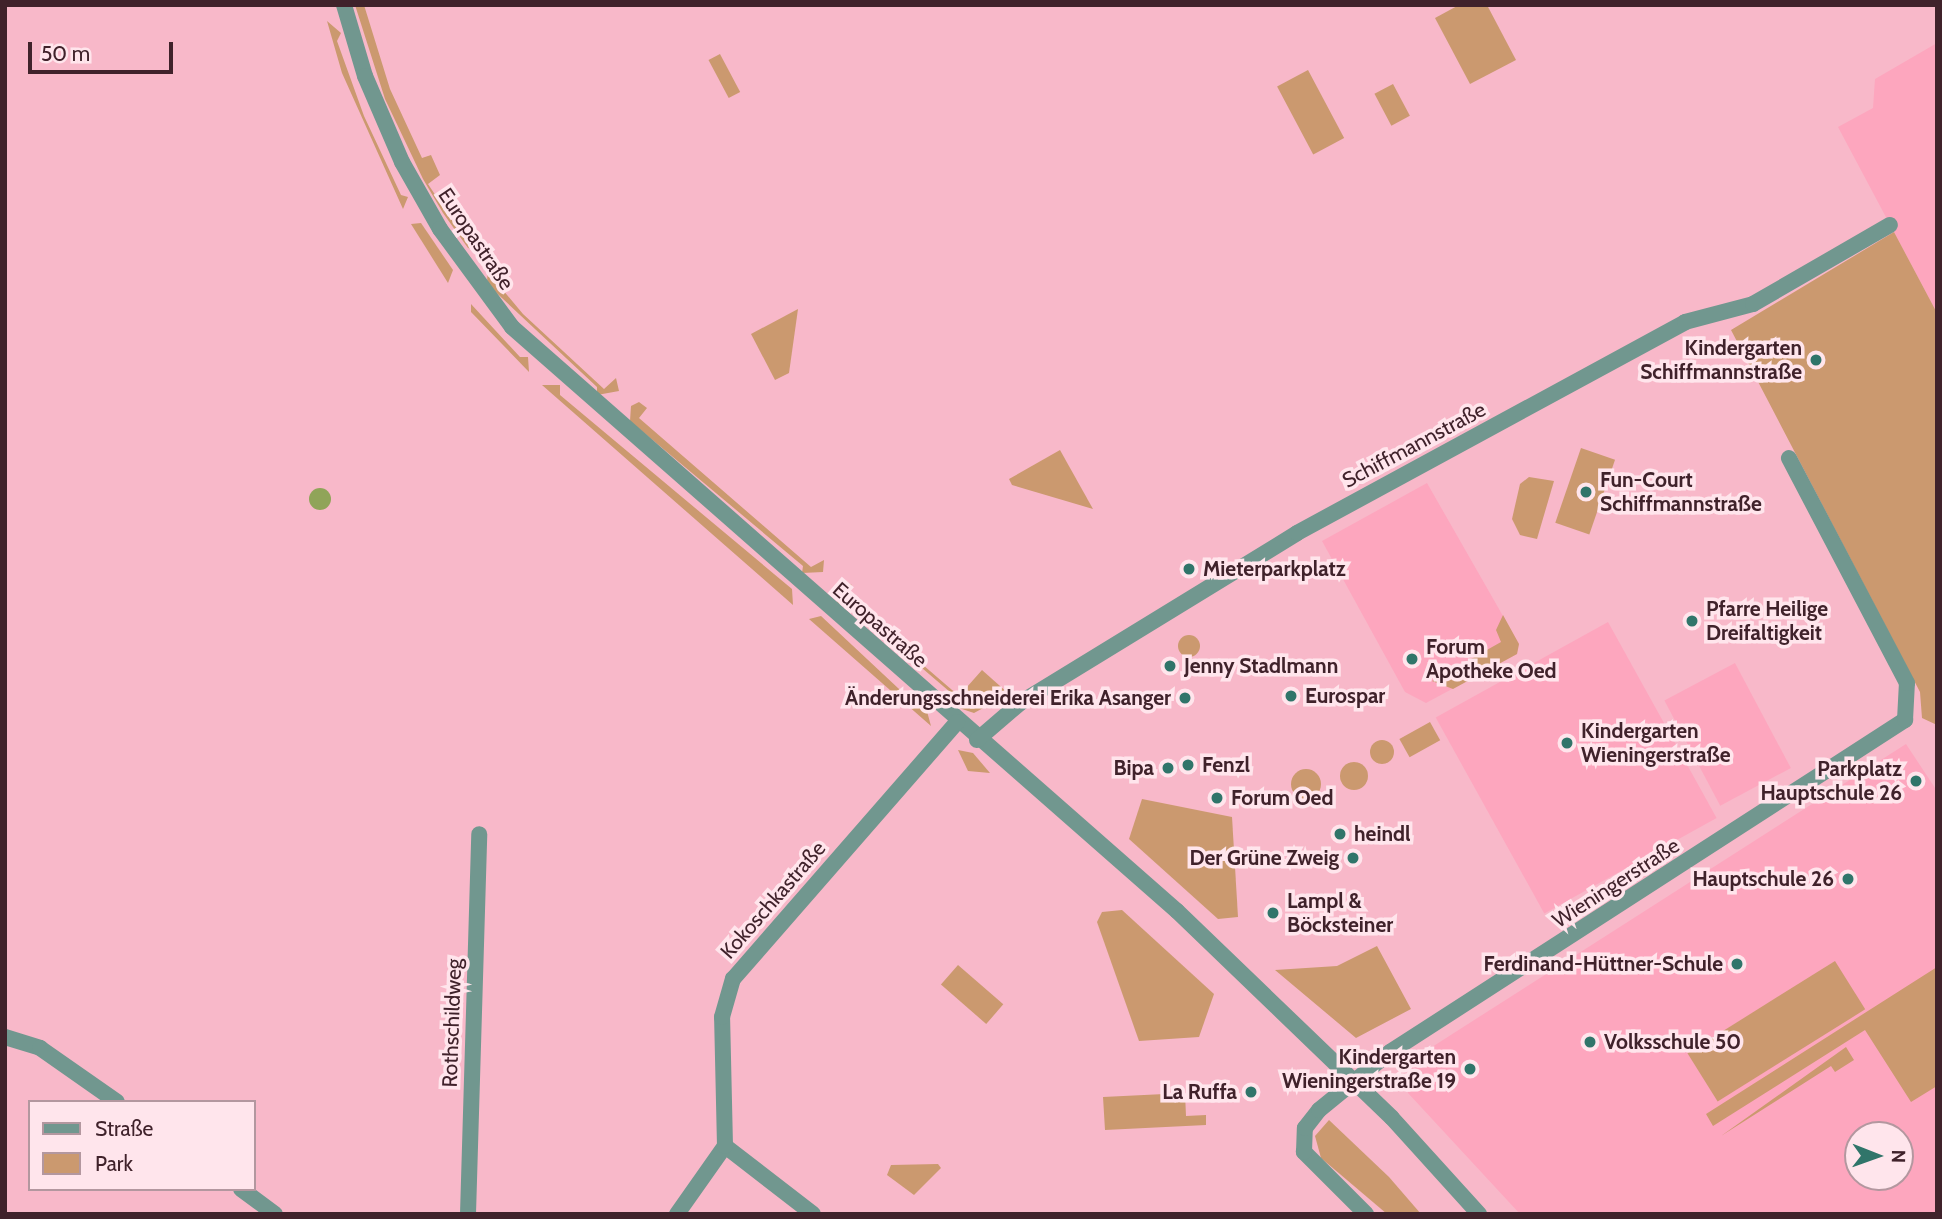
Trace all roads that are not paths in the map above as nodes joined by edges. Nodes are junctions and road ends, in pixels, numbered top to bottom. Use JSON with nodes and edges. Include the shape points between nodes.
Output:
{"nodes":[{"id":1,"x":344,"y":5,"type":"edge"},
{"id":2,"x":1890,"y":225,"type":"dead end"},
{"id":3,"x":1789,"y":458,"type":"dead end"},
{"id":4,"x":957,"y":722,"type":"junction"},
{"id":5,"x":977,"y":740,"type":"junction"},
{"id":6,"x":479,"y":834,"type":"dead end"},
{"id":7,"x":5,"y":1037,"type":"edge"},
{"id":8,"x":1354,"y":1081,"type":"junction"},
{"id":9,"x":114,"y":1100,"type":"edge"},
{"id":10,"x":725,"y":1146,"type":"junction"},
{"id":11,"x":244,"y":1191,"type":"edge"},
{"id":12,"x":275,"y":1214,"type":"edge"},
{"id":13,"x":468,"y":1214,"type":"edge"},
{"id":14,"x":677,"y":1214,"type":"edge"},
{"id":15,"x":813,"y":1214,"type":"edge"},
{"id":16,"x":1366,"y":1214,"type":"edge"},
{"id":17,"x":1479,"y":1214,"type":"edge"}],
"edges":[{"from":1,"to":4,"type":"street","name":"Europastraße","via":[[365,76],[402,162],[440,229],[512,327]]},
{"from":2,"to":5,"type":"street","name":"Schiffmannstraße","via":[[1753,304],[1685,322],[1297,533],[1020,703]]},
{"from":3,"to":8,"type":"street","name":"Wieningerstraße","via":[[1907,683],[1910,704],[1902,724]]},
{"from":4,"to":5,"type":"street","name":"Europastraße"},
{"from":4,"to":10,"type":"street","name":"Kokoschkastraße","via":[[733,979],[722,1017]]},
{"from":5,"to":8,"type":"street","name":"Europastraße","via":[[1177,911]]},
{"from":6,"to":13,"type":"street","name":"Rothschildweg"},
{"from":7,"to":9,"type":"street","via":[[40,1048]]},
{"from":8,"to":16,"type":"street","name":"Wieningerstraße","via":[[1310,1120],[1304,1152]]},
{"from":8,"to":17,"type":"street","name":"Europastraße"},
{"from":10,"to":14,"type":"street"},
{"from":10,"to":15,"type":"street"},
{"from":11,"to":12,"type":"street"}]}
